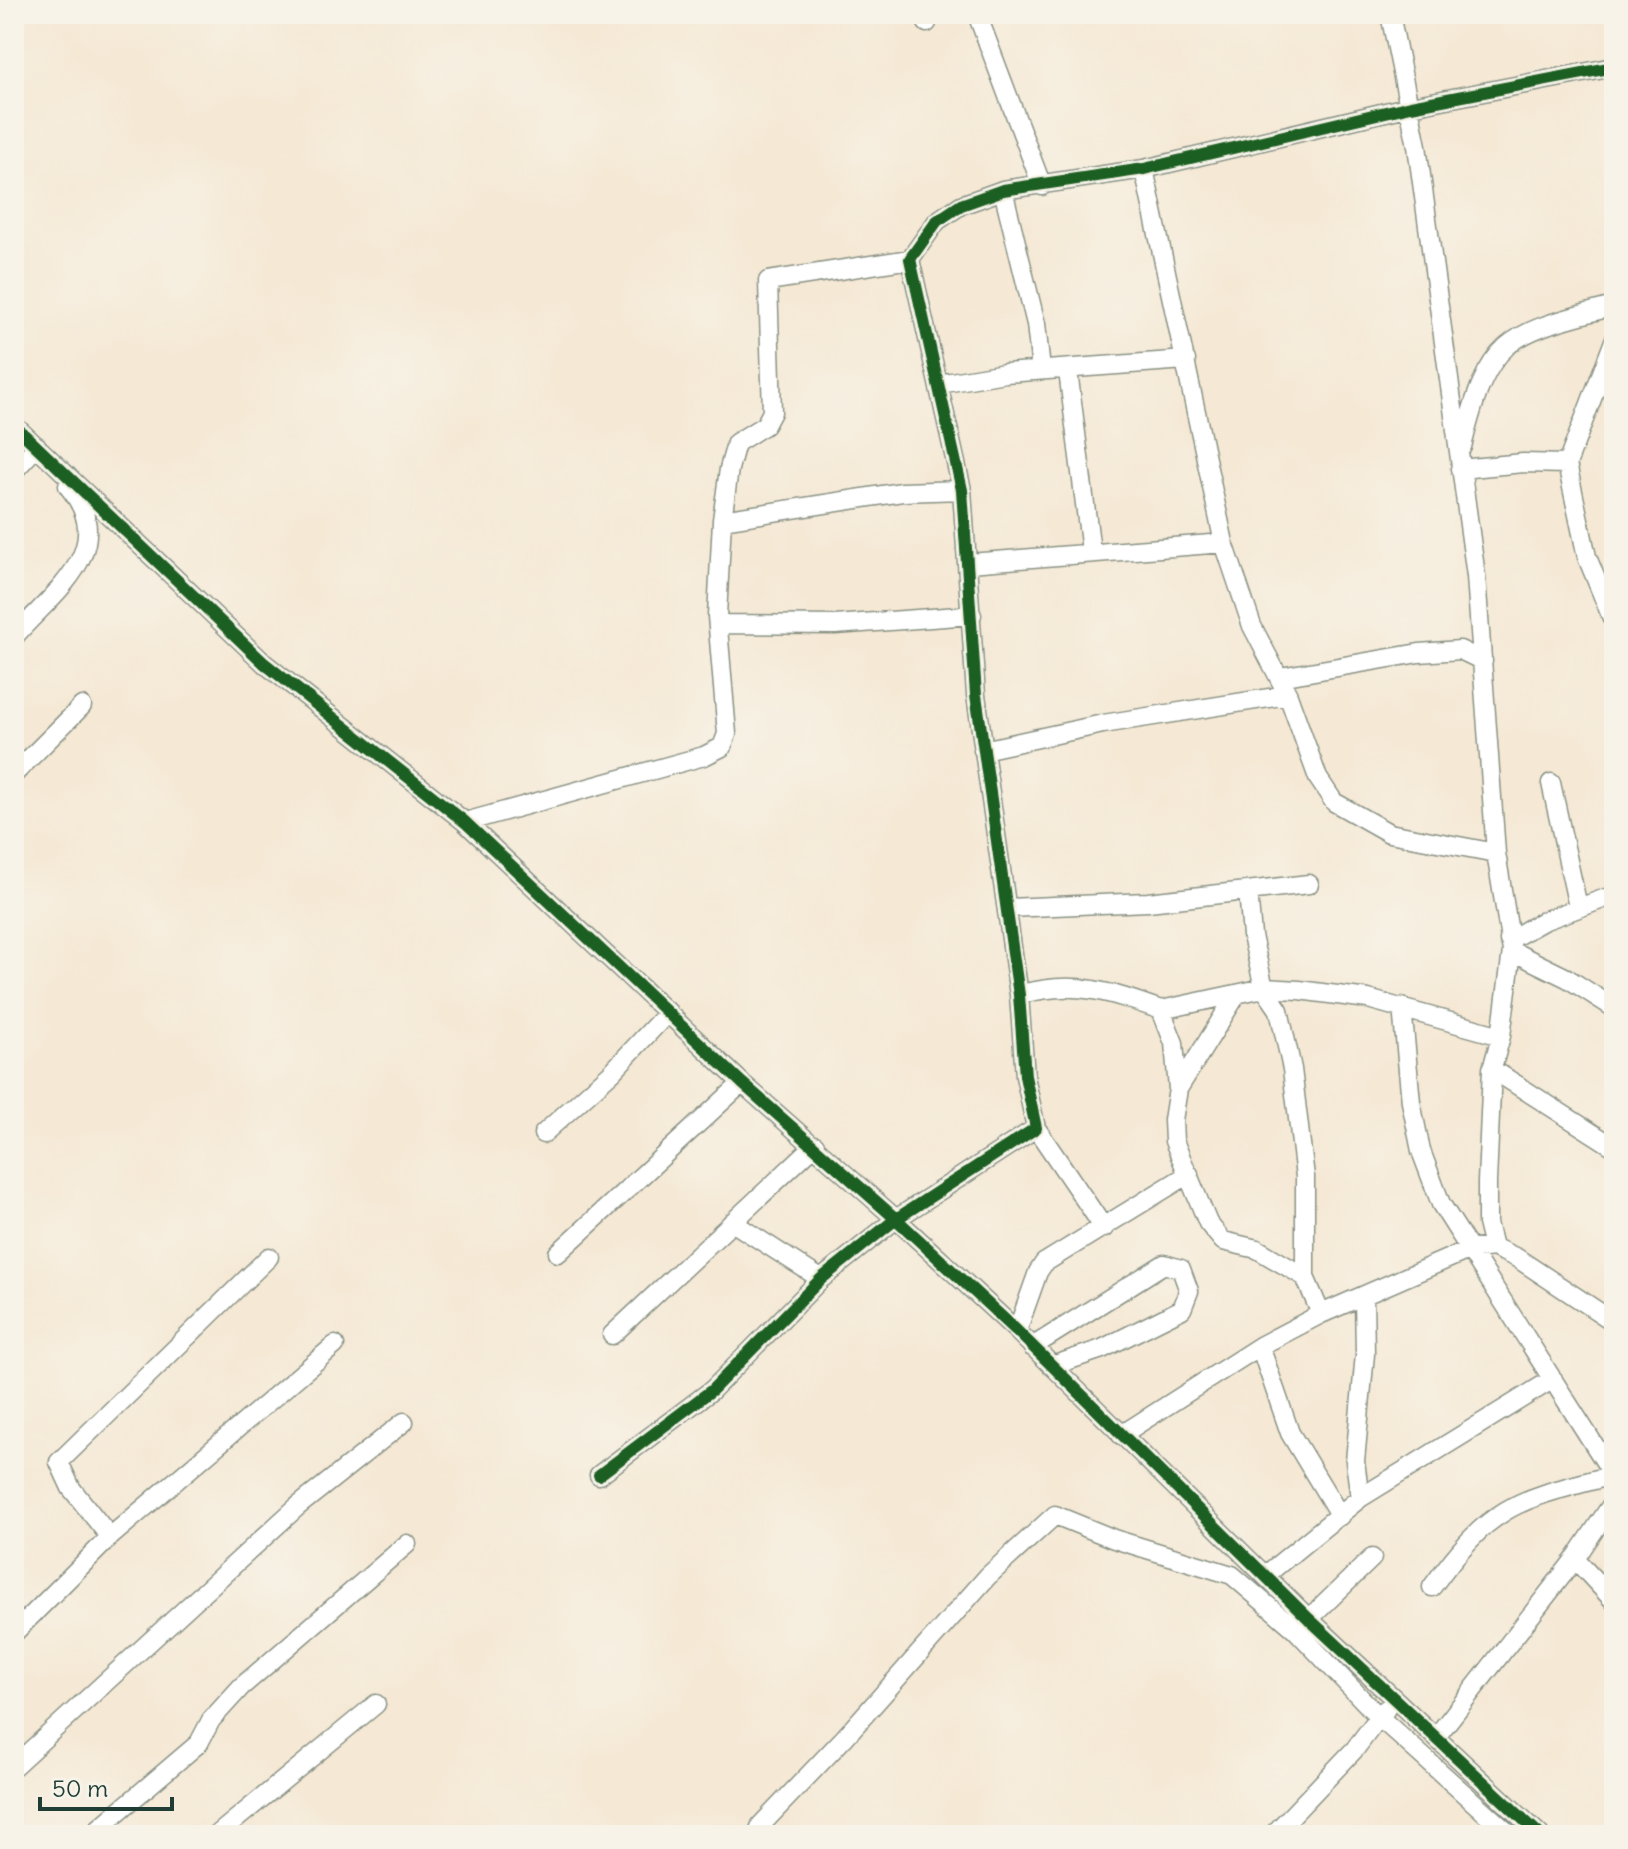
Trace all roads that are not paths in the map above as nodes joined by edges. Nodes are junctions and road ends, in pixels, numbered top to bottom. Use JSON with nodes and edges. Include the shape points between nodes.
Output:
{"nodes":[{"id":1,"x":977,"y":14,"type":"edge"},
{"id":2,"x":1390,"y":14,"type":"edge"},
{"id":3,"x":1614,"y":67,"type":"edge"},
{"id":4,"x":1411,"y":106,"type":"junction"},
{"id":5,"x":1144,"y":169,"type":"junction"},
{"id":6,"x":1042,"y":186,"type":"junction"},
{"id":7,"x":1003,"y":190,"type":"junction"},
{"id":8,"x":910,"y":259,"type":"junction"},
{"id":9,"x":1614,"y":306,"type":"edge"},
{"id":10,"x":1614,"y":341,"type":"edge"},
{"id":11,"x":1186,"y":360,"type":"junction"},
{"id":12,"x":1041,"y":370,"type":"junction"},
{"id":13,"x":1068,"y":371,"type":"junction"},
{"id":14,"x":939,"y":384,"type":"junction"},
{"id":15,"x":14,"y":425,"type":"edge"},
{"id":16,"x":37,"y":446,"type":"junction"},
{"id":17,"x":1567,"y":464,"type":"junction"},
{"id":18,"x":1460,"y":469,"type":"junction"},
{"id":19,"x":14,"y":471,"type":"edge"},
{"id":20,"x":962,"y":490,"type":"junction"},
{"id":21,"x":722,"y":520,"type":"junction"},
{"id":22,"x":1224,"y":543,"type":"junction"},
{"id":23,"x":1091,"y":551,"type":"junction"},
{"id":24,"x":969,"y":563,"type":"junction"},
{"id":25,"x":972,"y":615,"type":"junction"},
{"id":26,"x":719,"y":621,"type":"junction"},
{"id":27,"x":1614,"y":623,"type":"edge"},
{"id":28,"x":14,"y":637,"type":"edge"},
{"id":29,"x":1483,"y":661,"type":"junction"},
{"id":30,"x":1280,"y":677,"type":"junction"},
{"id":31,"x":1288,"y":695,"type":"junction"},
{"id":32,"x":82,"y":706,"type":"dead end"},
{"id":33,"x":983,"y":750,"type":"junction"},
{"id":34,"x":14,"y":774,"type":"edge"},
{"id":35,"x":1551,"y":783,"type":"dead end"},
{"id":36,"x":465,"y":822,"type":"junction"},
{"id":37,"x":1496,"y":853,"type":"junction"},
{"id":38,"x":1309,"y":884,"type":"dead end"},
{"id":39,"x":1248,"y":891,"type":"junction"},
{"id":40,"x":1614,"y":895,"type":"edge"},
{"id":41,"x":1578,"y":907,"type":"junction"},
{"id":42,"x":1007,"y":908,"type":"junction"},
{"id":43,"x":1511,"y":946,"type":"junction"},
{"id":44,"x":1264,"y":988,"type":"junction"},
{"id":45,"x":1237,"y":994,"type":"junction"},
{"id":46,"x":1019,"y":995,"type":"junction"},
{"id":47,"x":1402,"y":1007,"type":"junction"},
{"id":48,"x":1614,"y":1008,"type":"edge"},
{"id":49,"x":1161,"y":1010,"type":"junction"},
{"id":50,"x":668,"y":1012,"type":"junction"},
{"id":51,"x":1501,"y":1036,"type":"junction"},
{"id":52,"x":1492,"y":1069,"type":"junction"},
{"id":53,"x":742,"y":1083,"type":"junction"},
{"id":54,"x":1178,"y":1089,"type":"junction"},
{"id":55,"x":1036,"y":1128,"type":"junction"},
{"id":56,"x":543,"y":1134,"type":"dead end"},
{"id":57,"x":815,"y":1145,"type":"junction"},
{"id":58,"x":1614,"y":1147,"type":"edge"},
{"id":59,"x":1189,"y":1174,"type":"junction"},
{"id":60,"x":896,"y":1219,"type":"junction"},
{"id":61,"x":732,"y":1222,"type":"junction"},
{"id":62,"x":1104,"y":1228,"type":"junction"},
{"id":63,"x":1493,"y":1247,"type":"junction"},
{"id":64,"x":1468,"y":1250,"type":"junction"},
{"id":65,"x":558,"y":1253,"type":"dead end"},
{"id":66,"x":269,"y":1257,"type":"dead end"},
{"id":67,"x":1305,"y":1277,"type":"junction"},
{"id":68,"x":821,"y":1279,"type":"junction"},
{"id":69,"x":1364,"y":1297,"type":"junction"},
{"id":70,"x":1321,"y":1314,"type":"junction"},
{"id":71,"x":1614,"y":1322,"type":"edge"},
{"id":72,"x":1017,"y":1331,"type":"junction"},
{"id":73,"x":612,"y":1335,"type":"dead end"},
{"id":74,"x":335,"y":1345,"type":"dead end"},
{"id":75,"x":1260,"y":1346,"type":"junction"},
{"id":76,"x":1032,"y":1347,"type":"junction"},
{"id":77,"x":1052,"y":1366,"type":"junction"},
{"id":78,"x":1553,"y":1379,"type":"junction"},
{"id":79,"x":404,"y":1422,"type":"dead end"},
{"id":80,"x":1121,"y":1435,"type":"junction"},
{"id":81,"x":599,"y":1475,"type":"dead end"},
{"id":82,"x":1614,"y":1475,"type":"edge"},
{"id":83,"x":1360,"y":1498,"type":"junction"},
{"id":84,"x":1614,"y":1501,"type":"edge"},
{"id":85,"x":1340,"y":1516,"type":"junction"},
{"id":86,"x":110,"y":1537,"type":"junction"},
{"id":87,"x":407,"y":1544,"type":"dead end"},
{"id":88,"x":1372,"y":1558,"type":"dead end"},
{"id":89,"x":1575,"y":1559,"type":"junction"},
{"id":90,"x":1267,"y":1574,"type":"junction"},
{"id":91,"x":1432,"y":1587,"type":"dead end"},
{"id":92,"x":1614,"y":1601,"type":"edge"},
{"id":93,"x":1309,"y":1619,"type":"junction"},
{"id":94,"x":14,"y":1633,"type":"edge"},
{"id":95,"x":1395,"y":1698,"type":"junction"},
{"id":96,"x":376,"y":1704,"type":"dead end"},
{"id":97,"x":1379,"y":1717,"type":"junction"},
{"id":98,"x":1436,"y":1737,"type":"junction"},
{"id":99,"x":14,"y":1766,"type":"edge"},
{"id":100,"x":91,"y":1835,"type":"edge"},
{"id":101,"x":217,"y":1835,"type":"edge"},
{"id":102,"x":757,"y":1835,"type":"edge"},
{"id":103,"x":1273,"y":1835,"type":"edge"},
{"id":104,"x":1510,"y":1835,"type":"edge"},
{"id":105,"x":1540,"y":1835,"type":"edge"}],
"edges":[{"from":1,"to":6,"type":"street"},
{"from":2,"to":4,"type":"street"},
{"from":3,"to":4,"type":"street"},
{"from":4,"to":5,"type":"street"},
{"from":4,"to":18,"type":"street"},
{"from":5,"to":6,"type":"street"},
{"from":5,"to":11,"type":"street"},
{"from":6,"to":7,"type":"street"},
{"from":7,"to":8,"type":"street","via":[[961,205],[937,221]]},
{"from":7,"to":12,"type":"street","via":[[1036,324]]},
{"from":8,"to":14,"type":"street"},
{"from":8,"to":21,"type":"street","via":[[768,281],[772,412],[765,425],[736,443]]},
{"from":9,"to":18,"type":"street","via":[[1508,342],[1495,356],[1472,412]]},
{"from":10,"to":17,"type":"street"},
{"from":11,"to":13,"type":"street"},
{"from":11,"to":22,"type":"street"},
{"from":12,"to":13,"type":"street"},
{"from":12,"to":14,"type":"street"},
{"from":13,"to":23,"type":"street"},
{"from":14,"to":20,"type":"street"},
{"from":15,"to":16,"type":"street"},
{"from":16,"to":19,"type":"street"},
{"from":16,"to":28,"type":"street","via":[[75,495],[89,541],[76,569]]},
{"from":16,"to":36,"type":"street","via":[[264,663]]},
{"from":17,"to":18,"type":"street"},
{"from":17,"to":27,"type":"street","via":[[1587,557]]},
{"from":18,"to":29,"type":"street"},
{"from":20,"to":21,"type":"street","via":[[902,492]]},
{"from":20,"to":24,"type":"street"},
{"from":21,"to":26,"type":"street"},
{"from":22,"to":23,"type":"street"},
{"from":22,"to":30,"type":"street","via":[[1252,626]]},
{"from":23,"to":24,"type":"street"},
{"from":24,"to":25,"type":"street"},
{"from":25,"to":26,"type":"street","via":[[835,625]]},
{"from":25,"to":33,"type":"street"},
{"from":26,"to":36,"type":"street","via":[[727,734],[722,747]]},
{"from":29,"to":30,"type":"street","via":[[1460,650],[1419,653]]},
{"from":29,"to":37,"type":"street"},
{"from":30,"to":31,"type":"street"},
{"from":31,"to":33,"type":"street","via":[[1103,724]]},
{"from":31,"to":37,"type":"street","via":[[1318,778],[1334,802],[1400,837]]},
{"from":32,"to":34,"type":"street"},
{"from":33,"to":42,"type":"street"},
{"from":35,"to":41,"type":"street"},
{"from":36,"to":50,"type":"street"},
{"from":37,"to":43,"type":"street"},
{"from":38,"to":39,"type":"street"},
{"from":39,"to":42,"type":"street"},
{"from":39,"to":44,"type":"street"},
{"from":40,"to":41,"type":"street"},
{"from":41,"to":43,"type":"street","via":[[1543,921]]},
{"from":42,"to":46,"type":"street"},
{"from":43,"to":48,"type":"street"},
{"from":43,"to":51,"type":"street"},
{"from":44,"to":45,"type":"street"},
{"from":44,"to":47,"type":"street","via":[[1332,993]]},
{"from":44,"to":67,"type":"street","via":[[1279,1010],[1292,1069],[1305,1177]]},
{"from":45,"to":49,"type":"street"},
{"from":45,"to":54,"type":"street"},
{"from":46,"to":49,"type":"street","via":[[1068,988],[1109,991]]},
{"from":46,"to":55,"type":"street","via":[[1025,1076]]},
{"from":47,"to":51,"type":"street"},
{"from":47,"to":64,"type":"street","via":[[1421,1151],[1441,1204]]},
{"from":49,"to":54,"type":"street","via":[[1174,1043]]},
{"from":50,"to":53,"type":"street"},
{"from":50,"to":56,"type":"street"},
{"from":51,"to":52,"type":"street"},
{"from":52,"to":58,"type":"street"},
{"from":52,"to":63,"type":"street","via":[[1487,1223]]},
{"from":53,"to":57,"type":"street"},
{"from":53,"to":65,"type":"street"},
{"from":54,"to":59,"type":"street","via":[[1174,1141]]},
{"from":55,"to":60,"type":"street"},
{"from":55,"to":62,"type":"street"},
{"from":57,"to":60,"type":"street"},
{"from":57,"to":61,"type":"street"},
{"from":59,"to":62,"type":"street"},
{"from":59,"to":67,"type":"street","via":[[1208,1223],[1223,1241],[1257,1249]]},
{"from":60,"to":68,"type":"street"},
{"from":60,"to":72,"type":"street"},
{"from":61,"to":68,"type":"street"},
{"from":61,"to":73,"type":"street"},
{"from":62,"to":72,"type":"street","via":[[1040,1267]]},
{"from":63,"to":64,"type":"street"},
{"from":63,"to":71,"type":"street"},
{"from":64,"to":69,"type":"street"},
{"from":64,"to":78,"type":"street"},
{"from":66,"to":86,"type":"street","via":[[59,1462],[71,1488]]},
{"from":67,"to":70,"type":"street"},
{"from":68,"to":81,"type":"street","via":[[712,1390]]},
{"from":69,"to":70,"type":"street"},
{"from":69,"to":83,"type":"street","via":[[1365,1354],[1355,1461]]},
{"from":70,"to":75,"type":"street"},
{"from":72,"to":76,"type":"street"},
{"from":74,"to":86,"type":"street"},
{"from":75,"to":80,"type":"street"},
{"from":75,"to":85,"type":"street","via":[[1290,1433]]},
{"from":76,"to":77,"type":"street"},
{"from":76,"to":77,"type":"street","via":[[1164,1264],[1181,1269],[1189,1291],[1182,1309],[1102,1349]]},
{"from":77,"to":80,"type":"street"},
{"from":78,"to":82,"type":"street"},
{"from":78,"to":83,"type":"street"},
{"from":79,"to":99,"type":"street","via":[[286,1516]]},
{"from":80,"to":90,"type":"street"},
{"from":82,"to":91,"type":"street","via":[[1545,1492],[1505,1509],[1459,1549]]},
{"from":83,"to":85,"type":"street"},
{"from":84,"to":89,"type":"street"},
{"from":85,"to":90,"type":"street"},
{"from":86,"to":94,"type":"street"},
{"from":87,"to":100,"type":"street","via":[[241,1687],[211,1720],[199,1743]]},
{"from":88,"to":93,"type":"street"},
{"from":89,"to":92,"type":"street"},
{"from":89,"to":98,"type":"street"},
{"from":90,"to":93,"type":"street"},
{"from":93,"to":95,"type":"street"},
{"from":95,"to":97,"type":"street"},
{"from":95,"to":98,"type":"street"},
{"from":96,"to":101,"type":"street"},
{"from":97,"to":102,"type":"street","via":[[1295,1629],[1232,1575],[1055,1515],[988,1576]]},
{"from":97,"to":103,"type":"street"},
{"from":97,"to":104,"type":"street"},
{"from":98,"to":105,"type":"street"}]}
